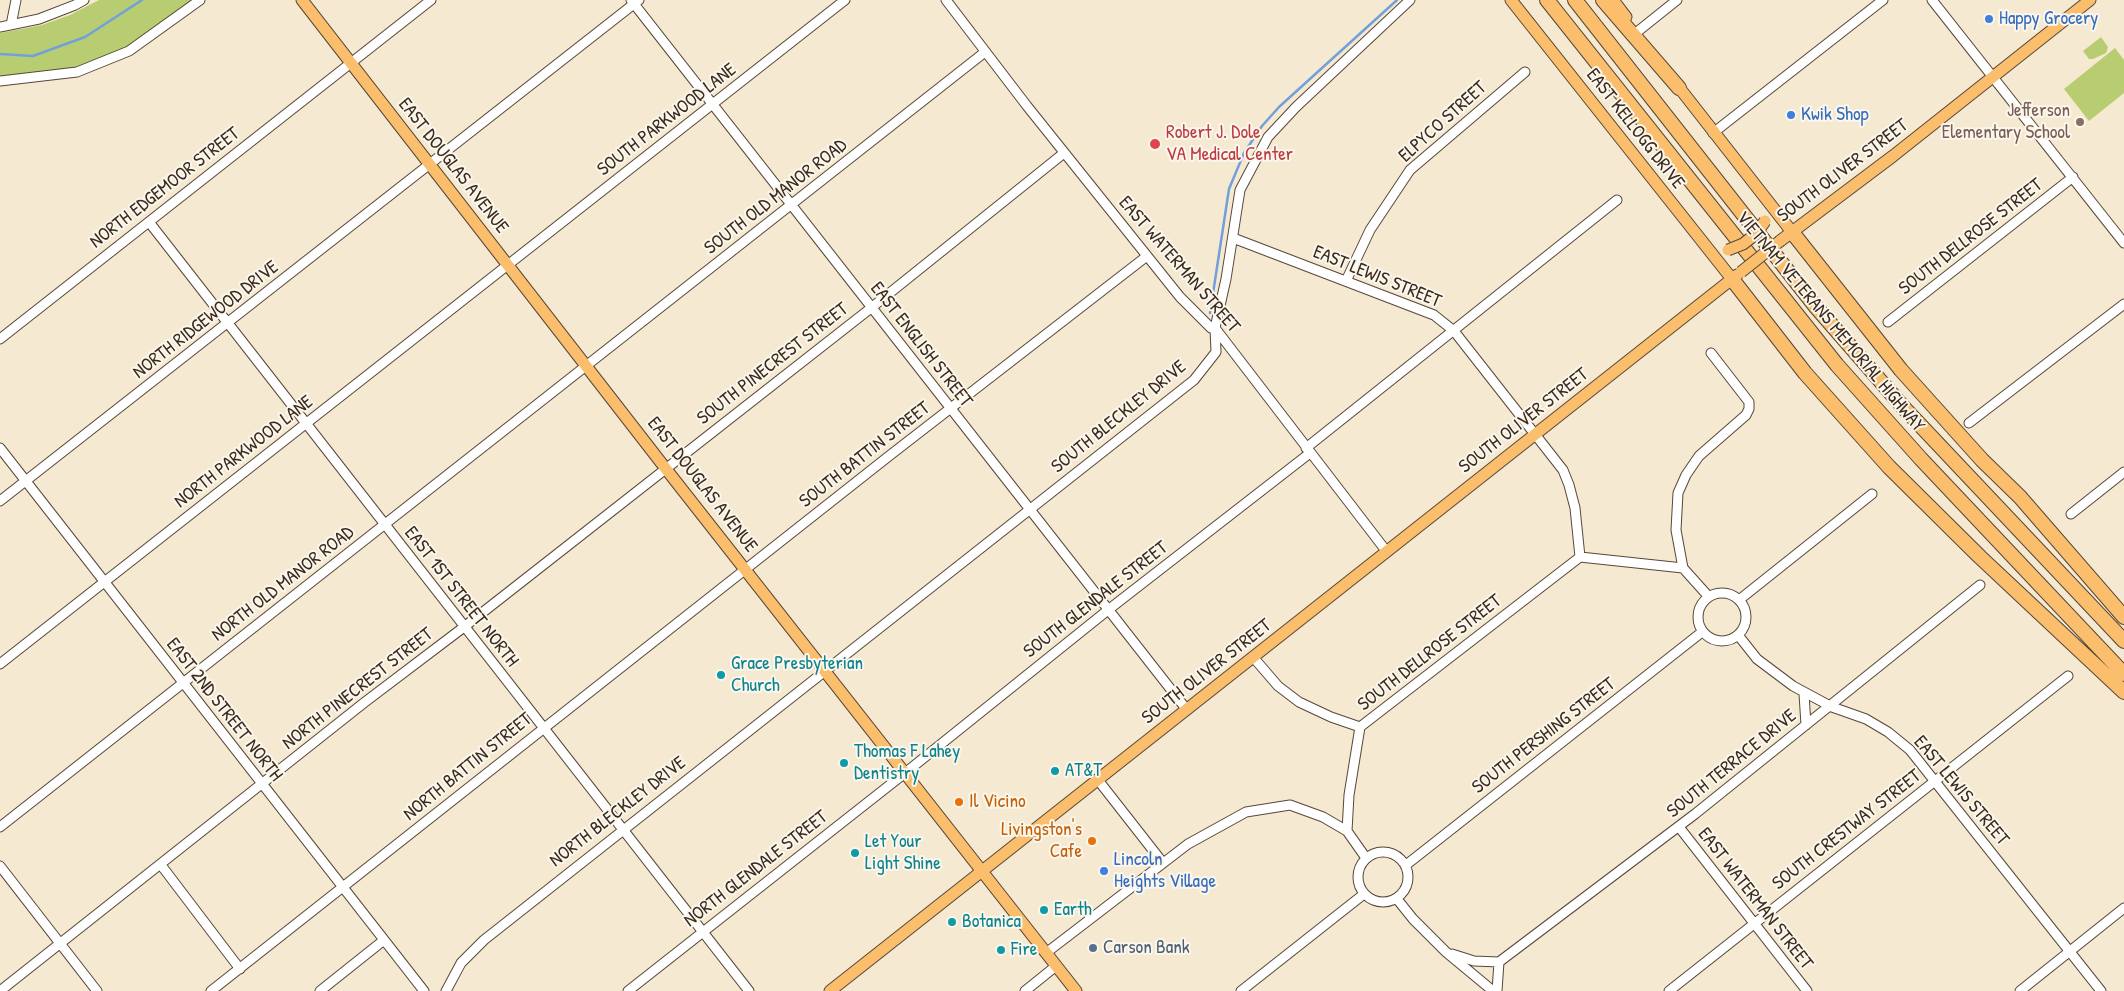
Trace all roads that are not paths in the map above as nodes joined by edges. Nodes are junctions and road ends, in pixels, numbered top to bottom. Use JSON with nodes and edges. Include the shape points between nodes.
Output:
{"nodes":[{"id":1,"x":16,"y":0,"type":"edge"},
{"id":2,"x":84,"y":0,"type":"edge"},
{"id":3,"x":200,"y":0,"type":"edge"},
{"id":4,"x":302,"y":0,"type":"edge"},
{"id":5,"x":431,"y":0,"type":"edge"},
{"id":6,"x":845,"y":0,"type":"edge"},
{"id":7,"x":946,"y":0,"type":"edge"},
{"id":8,"x":1410,"y":0,"type":"edge"},
{"id":9,"x":1511,"y":0,"type":"edge"},
{"id":10,"x":1547,"y":0,"type":"edge"},
{"id":11,"x":1575,"y":0,"type":"edge"},
{"id":12,"x":1602,"y":0,"type":"edge"},
{"id":13,"x":1613,"y":0,"type":"edge"},
{"id":14,"x":1677,"y":0,"type":"edge"},
{"id":15,"x":1883,"y":0,"type":"edge"},
{"id":16,"x":1932,"y":0,"type":"edge"},
{"id":17,"x":2090,"y":0,"type":"edge"},
{"id":18,"x":635,"y":1,"type":"edge"},
{"id":19,"x":12,"y":25,"type":"junction"},
{"id":20,"x":0,"y":27,"type":"edge"},
{"id":21,"x":1637,"y":32,"type":"junction"},
{"id":22,"x":985,"y":52,"type":"junction"},
{"id":23,"x":351,"y":63,"type":"junction"},
{"id":24,"x":1525,"y":72,"type":"dead end"},
{"id":25,"x":1993,"y":76,"type":"junction"},
{"id":26,"x":0,"y":80,"type":"edge"},
{"id":27,"x":1680,"y":88,"type":"junction"},
{"id":28,"x":712,"y":104,"type":"junction"},
{"id":29,"x":1713,"y":133,"type":"junction"},
{"id":30,"x":1064,"y":152,"type":"junction"},
{"id":31,"x":431,"y":165,"type":"junction"},
{"id":32,"x":2073,"y":178,"type":"junction"},
{"id":33,"x":1763,"y":196,"type":"junction"},
{"id":34,"x":1617,"y":200,"type":"dead end"},
{"id":35,"x":791,"y":206,"type":"junction"},
{"id":36,"x":148,"y":222,"type":"junction"},
{"id":37,"x":1792,"y":232,"type":"junction"},
{"id":38,"x":1233,"y":238,"type":"junction"},
{"id":39,"x":1703,"y":243,"type":"junction"},
{"id":40,"x":2124,"y":243,"type":"edge"},
{"id":41,"x":1147,"y":256,"type":"junction"},
{"id":42,"x":508,"y":265,"type":"junction"},
{"id":43,"x":1736,"y":276,"type":"junction"},
{"id":44,"x":1346,"y":281,"type":"junction"},
{"id":45,"x":2124,"y":304,"type":"edge"},
{"id":46,"x":871,"y":308,"type":"junction"},
{"id":47,"x":1888,"y":322,"type":"dead end"},
{"id":48,"x":228,"y":324,"type":"junction"},
{"id":49,"x":1215,"y":328,"type":"junction"},
{"id":50,"x":1454,"y":331,"type":"junction"},
{"id":51,"x":0,"y":339,"type":"edge"},
{"id":52,"x":1711,"y":353,"type":"dead end"},
{"id":53,"x":587,"y":367,"type":"junction"},
{"id":54,"x":950,"y":408,"type":"junction"},
{"id":55,"x":1969,"y":423,"type":"dead end"},
{"id":56,"x":306,"y":424,"type":"junction"},
{"id":57,"x":1536,"y":434,"type":"junction"},
{"id":58,"x":0,"y":448,"type":"edge"},
{"id":59,"x":1308,"y":450,"type":"junction"},
{"id":60,"x":666,"y":469,"type":"junction"},
{"id":61,"x":2124,"y":472,"type":"edge"},
{"id":62,"x":26,"y":481,"type":"junction"},
{"id":63,"x":1872,"y":494,"type":"dead end"},
{"id":64,"x":0,"y":501,"type":"edge"},
{"id":65,"x":1030,"y":510,"type":"junction"},
{"id":66,"x":2071,"y":514,"type":"dead end"},
{"id":67,"x":385,"y":525,"type":"junction"},
{"id":68,"x":1387,"y":552,"type":"junction"},
{"id":69,"x":1580,"y":557,"type":"junction"},
{"id":70,"x":1683,"y":568,"type":"junction"},
{"id":71,"x":747,"y":570,"type":"junction"},
{"id":72,"x":104,"y":583,"type":"junction"},
{"id":73,"x":1980,"y":585,"type":"dead end"},
{"id":74,"x":1708,"y":597,"type":"junction"},
{"id":75,"x":1739,"y":600,"type":"junction"},
{"id":76,"x":1108,"y":610,"type":"junction"},
{"id":77,"x":2124,"y":617,"type":"edge"},
{"id":78,"x":464,"y":627,"type":"junction"},
{"id":79,"x":1702,"y":632,"type":"junction"},
{"id":80,"x":1738,"y":635,"type":"junction"},
{"id":81,"x":2124,"y":641,"type":"edge"},
{"id":82,"x":1253,"y":658,"type":"junction"},
{"id":83,"x":0,"y":664,"type":"edge"},
{"id":84,"x":824,"y":671,"type":"junction"},
{"id":85,"x":2124,"y":674,"type":"edge"},
{"id":86,"x":2068,"y":676,"type":"dead end"},
{"id":87,"x":183,"y":683,"type":"junction"},
{"id":88,"x":2124,"y":692,"type":"edge"},
{"id":89,"x":1804,"y":694,"type":"junction"},
{"id":90,"x":1830,"y":706,"type":"junction"},
{"id":91,"x":1187,"y":710,"type":"junction"},
{"id":92,"x":1806,"y":725,"type":"junction"},
{"id":93,"x":1360,"y":727,"type":"junction"},
{"id":94,"x":543,"y":728,"type":"junction"},
{"id":95,"x":905,"y":774,"type":"junction"},
{"id":96,"x":1098,"y":780,"type":"junction"},
{"id":97,"x":1935,"y":781,"type":"junction"},
{"id":98,"x":262,"y":784,"type":"junction"},
{"id":99,"x":0,"y":827,"type":"edge"},
{"id":100,"x":1679,"y":827,"type":"junction"},
{"id":101,"x":622,"y":830,"type":"junction"},
{"id":102,"x":1346,"y":831,"type":"junction"},
{"id":103,"x":1366,"y":858,"type":"junction"},
{"id":104,"x":1163,"y":863,"type":"junction"},
{"id":105,"x":161,"y":865,"type":"junction"},
{"id":106,"x":1406,"y":865,"type":"junction"},
{"id":107,"x":0,"y":866,"type":"edge"},
{"id":108,"x":982,"y":872,"type":"junction"},
{"id":109,"x":343,"y":888,"type":"junction"},
{"id":110,"x":1364,"y":894,"type":"junction"},
{"id":111,"x":1397,"y":899,"type":"junction"},
{"id":112,"x":2124,"y":908,"type":"edge"},
{"id":113,"x":1754,"y":924,"type":"junction"},
{"id":114,"x":702,"y":932,"type":"junction"},
{"id":115,"x":384,"y":940,"type":"junction"},
{"id":116,"x":61,"y":944,"type":"junction"},
{"id":117,"x":1446,"y":952,"type":"junction"},
{"id":118,"x":2070,"y":952,"type":"junction"},
{"id":119,"x":1046,"y":953,"type":"junction"},
{"id":120,"x":1499,"y":962,"type":"junction"},
{"id":121,"x":1056,"y":966,"type":"junction"},
{"id":122,"x":240,"y":968,"type":"junction"},
{"id":123,"x":0,"y":991,"type":"edge"},
{"id":124,"x":97,"y":991,"type":"edge"},
{"id":125,"x":211,"y":991,"type":"edge"},
{"id":126,"x":320,"y":991,"type":"edge"},
{"id":127,"x":424,"y":991,"type":"edge"},
{"id":128,"x":446,"y":991,"type":"edge"},
{"id":129,"x":628,"y":991,"type":"edge"},
{"id":130,"x":749,"y":991,"type":"edge"},
{"id":131,"x":830,"y":991,"type":"edge"},
{"id":132,"x":1025,"y":991,"type":"edge"},
{"id":133,"x":1076,"y":991,"type":"edge"},
{"id":134,"x":1241,"y":991,"type":"edge"},
{"id":135,"x":1493,"y":991,"type":"edge"},
{"id":136,"x":1497,"y":991,"type":"edge"},
{"id":137,"x":1669,"y":991,"type":"edge"},
{"id":138,"x":1807,"y":991,"type":"edge"},
{"id":139,"x":2020,"y":991,"type":"edge"},
{"id":140,"x":2101,"y":991,"type":"edge"}],
"edges":[{"from":1,"to":19,"type":"street"},
{"from":2,"to":19,"type":"street","via":[[39,19]]},
{"from":3,"to":26,"type":"street","via":[[129,51],[77,72]]},
{"from":4,"to":23,"type":"main road","name":"EAST DOUGLAS AVENUE"},
{"from":5,"to":23,"type":"street","name":"NORTH EDGEMOOR STREET"},
{"from":6,"to":28,"type":"street","name":"SOUTH PARKWOOD LANE"},
{"from":7,"to":22,"type":"street","name":"EAST WATERMAN STREET"},
{"from":8,"to":38,"type":"street","name":"SOUTH BLECKLEY DRIVE","via":[[1268,137],[1240,190]]},
{"from":9,"to":39,"type":"main road","name":"EAST KELLOGG DRIVE"},
{"from":10,"to":85,"type":"highway","name":"VIETNAM VETERANS MEMORIAL HIGHWAY","via":[[1836,365]]},
{"from":11,"to":81,"type":"highway","name":"VIETNAM VETERANS MEMORIAL HIGHWAY","via":[[1816,307],[1910,414]]},
{"from":12,"to":27,"type":"highway"},
{"from":13,"to":21,"type":"main road"},
{"from":14,"to":21,"type":"street"},
{"from":15,"to":29,"type":"street"},
{"from":16,"to":25,"type":"street"},
{"from":17,"to":25,"type":"main road","name":"SOUTH OLIVER STREET"},
{"from":18,"to":28,"type":"street","name":"EAST ENGLISH STREET"},
{"from":18,"to":31,"type":"street","name":"NORTH RIDGEWOOD DRIVE"},
{"from":19,"to":20,"type":"street"},
{"from":21,"to":27,"type":"main road"},
{"from":22,"to":30,"type":"street","name":"EAST WATERMAN STREET"},
{"from":22,"to":35,"type":"street","name":"SOUTH OLD MANOR ROAD"},
{"from":23,"to":31,"type":"main road","name":"EAST DOUGLAS AVENUE"},
{"from":23,"to":36,"type":"street","name":"NORTH EDGEMOOR STREET"},
{"from":24,"to":44,"type":"street","name":"ELPYCO STREET","via":[[1410,170],[1370,230]]},
{"from":25,"to":32,"type":"street"},
{"from":25,"to":37,"type":"main road","name":"SOUTH OLIVER STREET"},
{"from":27,"to":29,"type":"main road"},
{"from":28,"to":35,"type":"street","name":"EAST ENGLISH STREET"},
{"from":28,"to":42,"type":"street","name":"SOUTH PARKWOOD LANE"},
{"from":29,"to":33,"type":"main road"},
{"from":30,"to":41,"type":"street","name":"EAST WATERMAN STREET"},
{"from":30,"to":46,"type":"street","name":"SOUTH PINECREST STREET"},
{"from":31,"to":42,"type":"main road","name":"EAST DOUGLAS AVENUE"},
{"from":31,"to":48,"type":"street","name":"NORTH RIDGEWOOD DRIVE"},
{"from":32,"to":40,"type":"street"},
{"from":32,"to":47,"type":"street","name":"SOUTH DELLROSE STREET"},
{"from":33,"to":37,"type":"main road"},
{"from":33,"to":39,"type":"main road","bridge":true,"via":[[1765,221],[1756,234],[1728,250]]},
{"from":34,"to":50,"type":"street","name":"SOUTH GLENDALE STREET"},
{"from":35,"to":46,"type":"street","name":"EAST ENGLISH STREET"},
{"from":35,"to":53,"type":"street","name":"SOUTH OLD MANOR ROAD"},
{"from":36,"to":48,"type":"street","name":"EAST 1ST STREET NORTH"},
{"from":36,"to":51,"type":"street","name":"NORTH EDGEMOOR STREET"},
{"from":37,"to":43,"type":"main road","name":"SOUTH OLIVER STREET","bridge":true},
{"from":37,"to":77,"type":"highway","via":[[1901,370],[2020,496]]},
{"from":38,"to":44,"type":"street","name":"EAST LEWIS STREET"},
{"from":38,"to":49,"type":"street","name":"SOUTH BLECKLEY DRIVE"},
{"from":39,"to":43,"type":"main road","name":"EAST KELLOGG DRIVE"},
{"from":41,"to":49,"type":"street","name":"EAST WATERMAN STREET","via":[[1180,297]]},
{"from":41,"to":54,"type":"street","name":"SOUTH BATTIN STREET"},
{"from":42,"to":53,"type":"main road","name":"EAST DOUGLAS AVENUE"},
{"from":42,"to":56,"type":"street","name":"NORTH PARKWOOD LANE"},
{"from":43,"to":57,"type":"main road","name":"SOUTH OLIVER STREET"},
{"from":43,"to":88,"type":"highway","via":[[1805,373],[1889,467]]},
{"from":44,"to":50,"type":"street","name":"EAST LEWIS STREET","via":[[1434,315]]},
{"from":45,"to":55,"type":"street"},
{"from":46,"to":54,"type":"street","name":"EAST ENGLISH STREET"},
{"from":46,"to":60,"type":"street","name":"SOUTH PINECREST STREET"},
{"from":48,"to":56,"type":"street","name":"EAST 1ST STREET NORTH"},
{"from":48,"to":62,"type":"street","name":"NORTH RIDGEWOOD DRIVE"},
{"from":49,"to":59,"type":"street","name":"EAST WATERMAN STREET"},
{"from":49,"to":65,"type":"street","name":"SOUTH BLECKLEY DRIVE","via":[[1216,352],[1194,380]]},
{"from":50,"to":57,"type":"street","name":"EAST LEWIS STREET"},
{"from":50,"to":59,"type":"street","name":"SOUTH GLENDALE STREET"},
{"from":52,"to":70,"type":"street","via":[[1749,402],[1749,409],[1698,456],[1678,493],[1676,530]]},
{"from":53,"to":60,"type":"main road","name":"EAST DOUGLAS AVENUE"},
{"from":53,"to":67,"type":"street","name":"NORTH OLD MANOR ROAD"},
{"from":54,"to":65,"type":"street","name":"EAST ENGLISH STREET"},
{"from":54,"to":71,"type":"street","name":"SOUTH BATTIN STREET"},
{"from":56,"to":67,"type":"street","name":"EAST 1ST STREET NORTH"},
{"from":56,"to":72,"type":"street","name":"NORTH PARKWOOD LANE"},
{"from":57,"to":68,"type":"main road","name":"SOUTH OLIVER STREET"},
{"from":57,"to":69,"type":"street","name":"EAST LEWIS STREET","via":[[1563,470],[1570,486]]},
{"from":58,"to":62,"type":"street","name":"EAST 2ND STREET NORTH"},
{"from":59,"to":68,"type":"street","name":"EAST WATERMAN STREET"},
{"from":59,"to":76,"type":"street","name":"SOUTH GLENDALE STREET"},
{"from":60,"to":71,"type":"main road","name":"EAST DOUGLAS AVENUE"},
{"from":60,"to":78,"type":"street","name":"NORTH PINECREST STREET"},
{"from":61,"to":66,"type":"street"},
{"from":62,"to":64,"type":"street","name":"NORTH RIDGEWOOD DRIVE"},
{"from":62,"to":72,"type":"street","name":"EAST 2ND STREET NORTH"},
{"from":63,"to":75,"type":"street"},
{"from":65,"to":76,"type":"street","name":"EAST ENGLISH STREET"},
{"from":65,"to":84,"type":"street","name":"SOUTH BLECKLEY DRIVE"},
{"from":67,"to":78,"type":"street","name":"EAST 1ST STREET NORTH"},
{"from":67,"to":87,"type":"street","name":"NORTH OLD MANOR ROAD"},
{"from":68,"to":82,"type":"main road","name":"SOUTH OLIVER STREET"},
{"from":69,"to":70,"type":"street"},
{"from":69,"to":93,"type":"street","name":"SOUTH DELLROSE STREET"},
{"from":70,"to":74,"type":"street"},
{"from":71,"to":84,"type":"main road","name":"EAST DOUGLAS AVENUE"},
{"from":71,"to":94,"type":"street","name":"NORTH BATTIN STREET"},
{"from":72,"to":83,"type":"street","name":"NORTH PARKWOOD LANE"},
{"from":72,"to":87,"type":"street","name":"EAST 2ND STREET NORTH"},
{"from":73,"to":90,"type":"street","name":"SOUTH TERRACE DRIVE"},
{"from":74,"to":75,"type":"street","via":[[1723,593]]},
{"from":74,"to":79,"type":"street","via":[[1699,611]]},
{"from":75,"to":80,"type":"street","via":[[1746,612],[1746,620]]},
{"from":76,"to":91,"type":"street","name":"EAST ENGLISH STREET"},
{"from":76,"to":95,"type":"street","name":"SOUTH GLENDALE STREET"},
{"from":78,"to":94,"type":"street","name":"EAST 1ST STREET NORTH"},
{"from":78,"to":98,"type":"street","name":"NORTH PINECREST STREET"},
{"from":79,"to":80,"type":"street","via":[[1722,642]]},
{"from":79,"to":106,"type":"street","name":"SOUTH PERSHING STREET"},
{"from":80,"to":89,"type":"street","name":"EAST LEWIS STREET","via":[[1757,659]]},
{"from":82,"to":91,"type":"main road","name":"SOUTH OLIVER STREET"},
{"from":82,"to":93,"type":"street","via":[[1278,686],[1299,702]]},
{"from":84,"to":95,"type":"main road","name":"EAST DOUGLAS AVENUE"},
{"from":84,"to":101,"type":"street","name":"NORTH BLECKLEY DRIVE"},
{"from":86,"to":97,"type":"street","name":"SOUTH CRESTWAY STREET"},
{"from":87,"to":98,"type":"street","name":"EAST 2ND STREET NORTH"},
{"from":87,"to":99,"type":"street","name":"NORTH OLD MANOR ROAD"},
{"from":89,"to":90,"type":"street","name":"EAST LEWIS STREET"},
{"from":89,"to":92,"type":"street"},
{"from":90,"to":92,"type":"street","name":"SOUTH TERRACE DRIVE"},
{"from":90,"to":97,"type":"street","name":"EAST LEWIS STREET","via":[[1866,719],[1888,732],[1910,750]]},
{"from":91,"to":96,"type":"main road","name":"SOUTH OLIVER STREET"},
{"from":92,"to":100,"type":"street","name":"SOUTH TERRACE DRIVE"},
{"from":93,"to":102,"type":"street","name":"SOUTH DELLROSE STREET"},
{"from":94,"to":101,"type":"street","name":"EAST 1ST STREET NORTH"},
{"from":94,"to":109,"type":"street","name":"NORTH BATTIN STREET"},
{"from":95,"to":108,"type":"main road","name":"EAST DOUGLAS AVENUE"},
{"from":95,"to":114,"type":"street","name":"NORTH GLENDALE STREET"},
{"from":96,"to":104,"type":"street"},
{"from":96,"to":108,"type":"main road","name":"SOUTH OLIVER STREET"},
{"from":97,"to":113,"type":"street","name":"SOUTH CRESTWAY STREET"},
{"from":97,"to":118,"type":"street","name":"EAST LEWIS STREET"},
{"from":98,"to":105,"type":"street","name":"NORTH PINECREST STREET"},
{"from":98,"to":109,"type":"street","name":"EAST 2ND STREET NORTH"},
{"from":100,"to":113,"type":"street","name":"EAST WATERMAN STREET"},
{"from":100,"to":120,"type":"street","name":"SOUTH TERRACE DRIVE"},
{"from":101,"to":114,"type":"street","name":"EAST 1ST STREET NORTH"},
{"from":101,"to":128,"type":"street","name":"NORTH BLECKLEY DRIVE","via":[[484,940],[461,963]]},
{"from":102,"to":103,"type":"street"},
{"from":102,"to":104,"type":"street","via":[[1323,817],[1290,805],[1246,812],[1188,844]]},
{"from":103,"to":106,"type":"street","via":[[1388,852]]},
{"from":103,"to":110,"type":"street","via":[[1358,874]]},
{"from":104,"to":119,"type":"street"},
{"from":105,"to":116,"type":"street","name":"NORTH PINECREST STREET"},
{"from":105,"to":122,"type":"street"},
{"from":106,"to":111,"type":"street","via":[[1407,885]]},
{"from":107,"to":116,"type":"street"},
{"from":108,"to":119,"type":"main road","name":"EAST DOUGLAS AVENUE"},
{"from":108,"to":131,"type":"main road","name":"SOUTH OLIVER STREET"},
{"from":109,"to":115,"type":"street","name":"EAST 2ND STREET NORTH"},
{"from":109,"to":122,"type":"street","name":"NORTH BATTIN STREET"},
{"from":110,"to":111,"type":"street","via":[[1378,902]]},
{"from":110,"to":134,"type":"street"},
{"from":111,"to":117,"type":"street"},
{"from":112,"to":118,"type":"street"},
{"from":113,"to":137,"type":"street","name":"SOUTH CRESTWAY STREET"},
{"from":113,"to":138,"type":"street","name":"EAST WATERMAN STREET"},
{"from":114,"to":129,"type":"street","name":"NORTH GLENDALE STREET"},
{"from":114,"to":130,"type":"street","name":"EAST 1ST STREET NORTH"},
{"from":115,"to":126,"type":"street"},
{"from":115,"to":127,"type":"street","name":"EAST 2ND STREET NORTH"},
{"from":116,"to":123,"type":"street","name":"NORTH PINECREST STREET"},
{"from":116,"to":124,"type":"street"},
{"from":117,"to":120,"type":"street","via":[[1474,961]]},
{"from":117,"to":135,"type":"street"},
{"from":118,"to":139,"type":"street"},
{"from":118,"to":140,"type":"street","name":"EAST LEWIS STREET"},
{"from":119,"to":121,"type":"main road","name":"EAST DOUGLAS AVENUE"},
{"from":120,"to":136,"type":"street"},
{"from":121,"to":132,"type":"street"},
{"from":121,"to":133,"type":"main road","name":"EAST DOUGLAS AVENUE"},
{"from":122,"to":125,"type":"street","name":"NORTH BATTIN STREET"}]}
